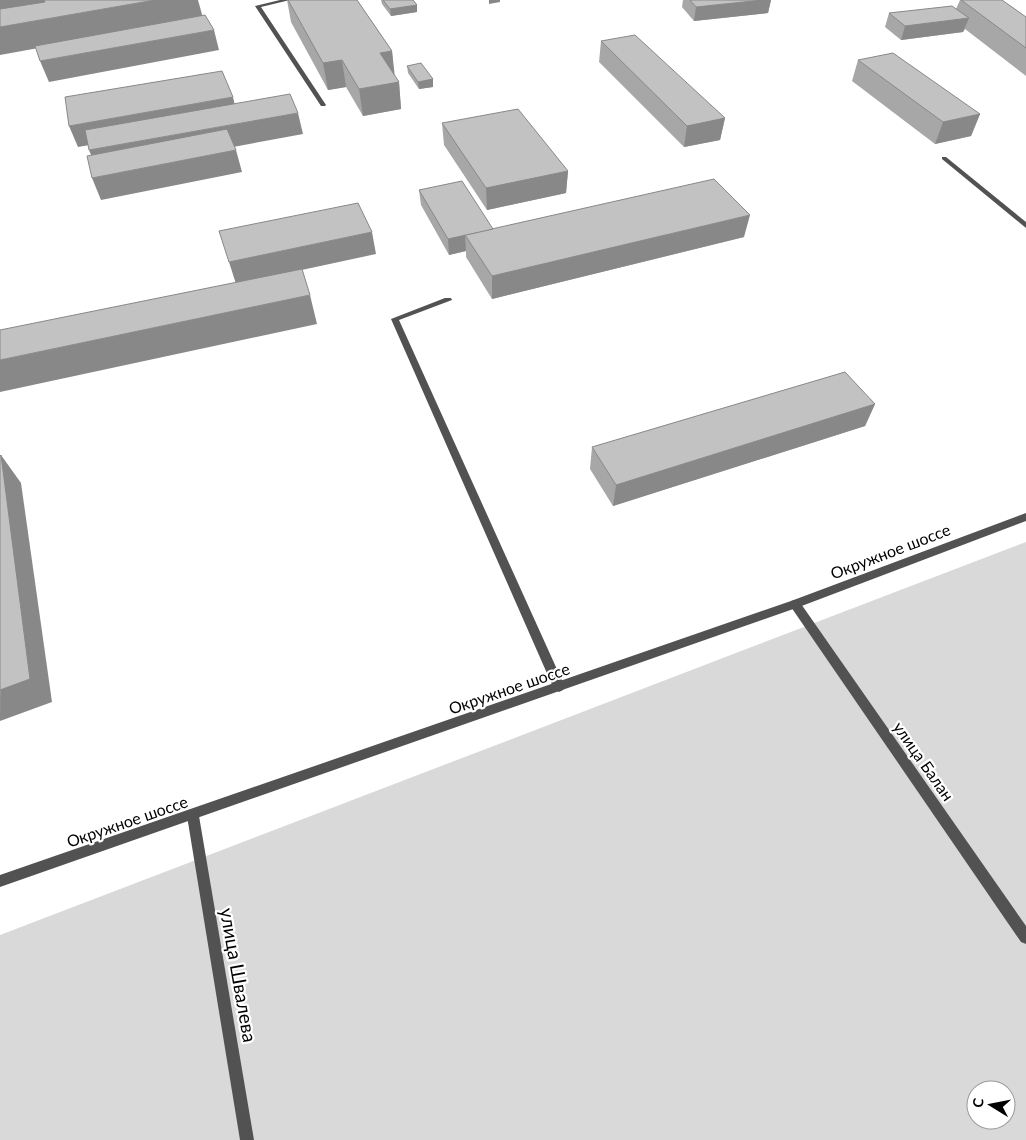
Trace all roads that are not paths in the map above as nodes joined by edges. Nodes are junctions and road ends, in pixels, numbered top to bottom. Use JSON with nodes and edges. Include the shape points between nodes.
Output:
{"nodes":[{"id":1,"x":287,"y":0,"type":"edge"},
{"id":2,"x":323,"y":105,"type":"dead end"},
{"id":3,"x":944,"y":158,"type":"dead end"},
{"id":4,"x":1026,"y":226,"type":"edge"},
{"id":5,"x":448,"y":300,"type":"dead end"},
{"id":6,"x":1026,"y":517,"type":"edge"},
{"id":7,"x":795,"y":604,"type":"junction"},
{"id":8,"x":560,"y":687,"type":"junction"},
{"id":9,"x":193,"y":816,"type":"junction"},
{"id":10,"x":0,"y":881,"type":"edge"},
{"id":11,"x":1026,"y":937,"type":"edge"},
{"id":12,"x":247,"y":1140,"type":"edge"}],
"edges":[{"from":1,"to":2,"type":"street","via":[[258,6]]},
{"from":3,"to":4,"type":"street"},
{"from":5,"to":8,"type":"street","via":[[395,319]]},
{"from":6,"to":7,"type":"street","name":"Окружное шоссе"},
{"from":7,"to":8,"type":"street","name":"Окружное шоссе"},
{"from":7,"to":11,"type":"street","name":"улица Балан"},
{"from":8,"to":9,"type":"street","name":"Окружное шоссе"},
{"from":9,"to":10,"type":"street","name":"Окружное шоссе"},
{"from":9,"to":12,"type":"street","name":"улица Швалева"}]}
